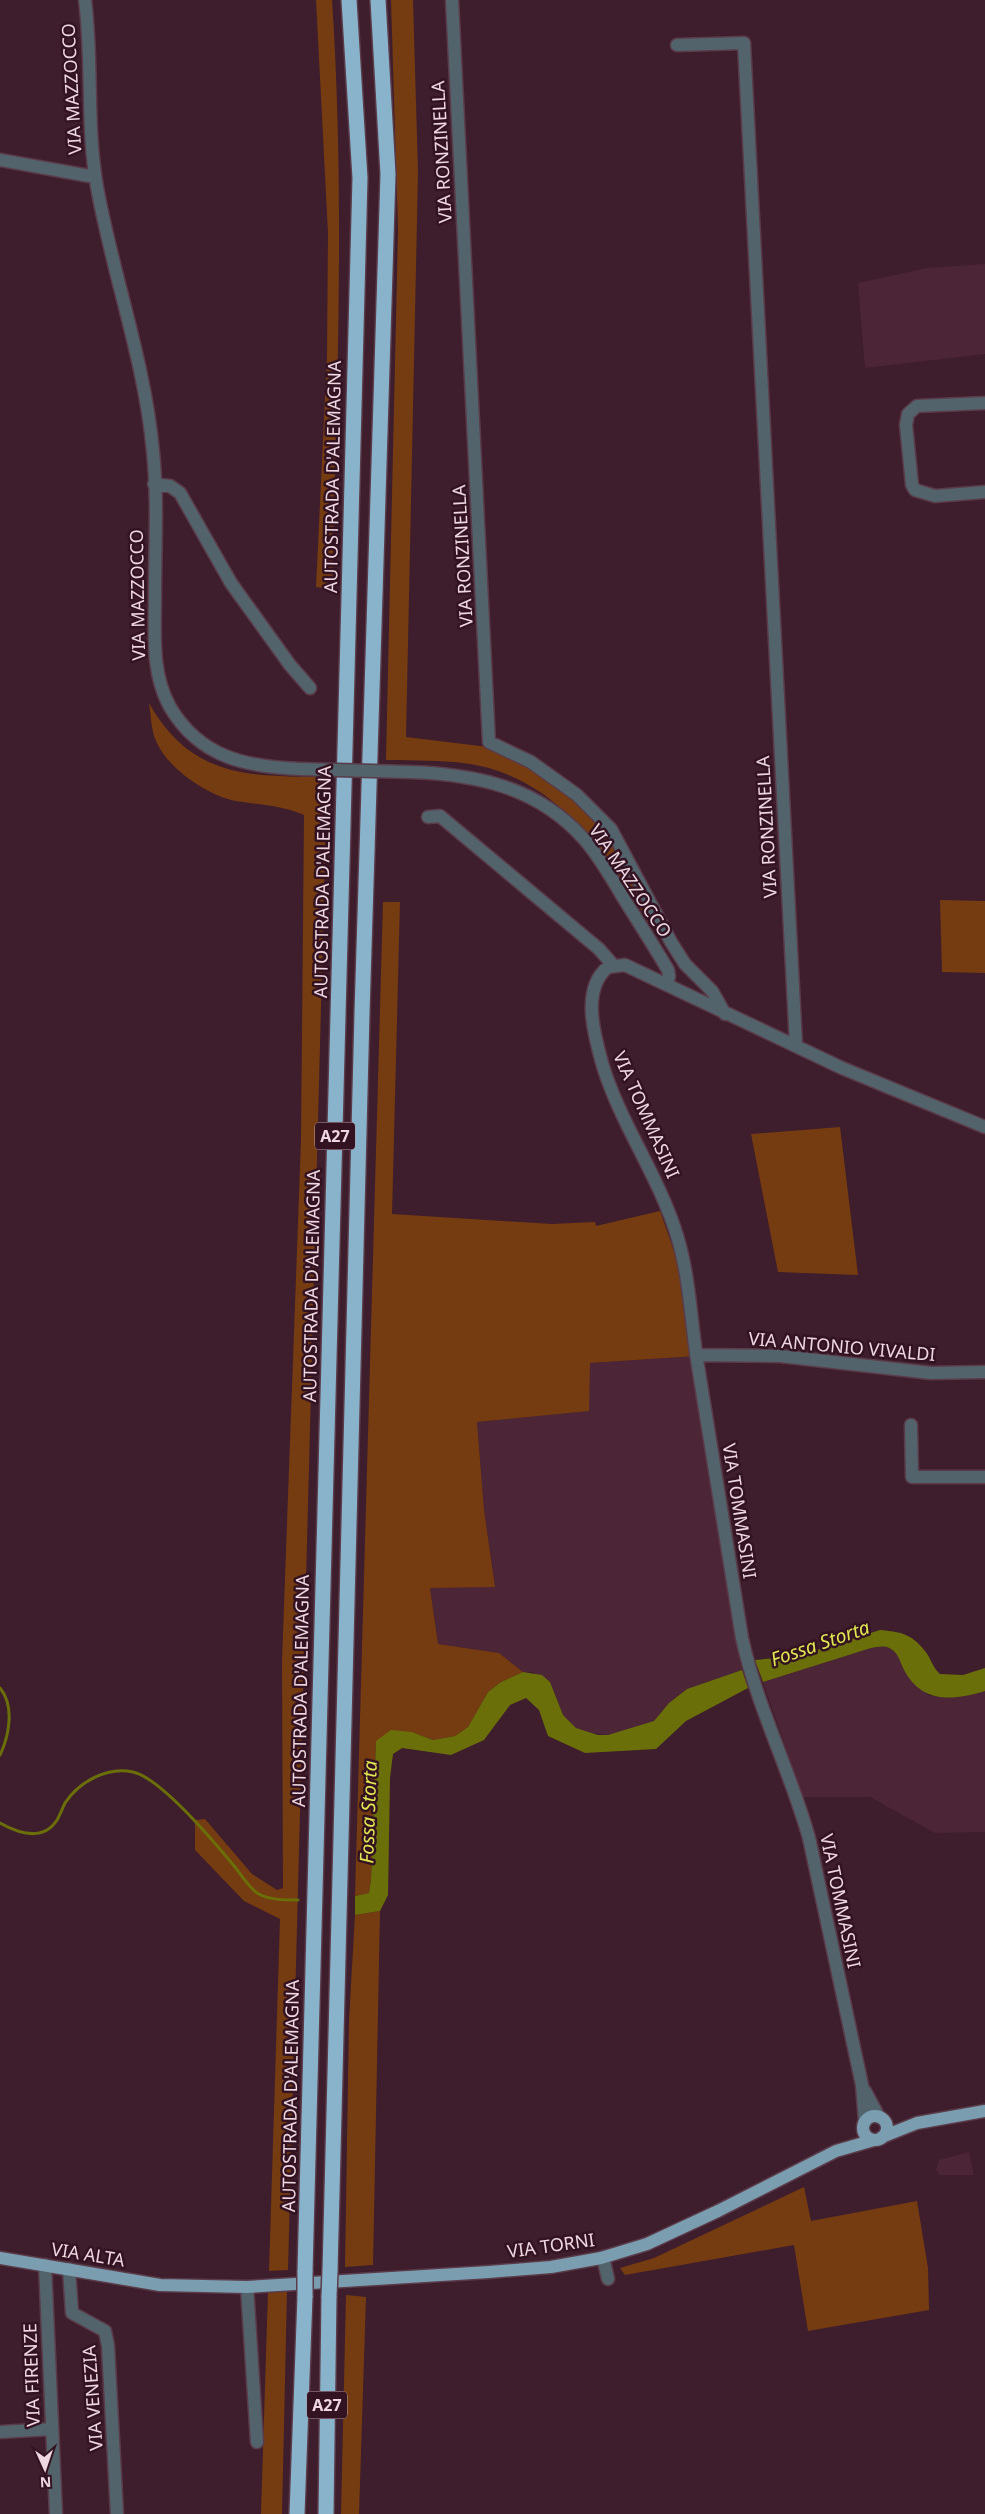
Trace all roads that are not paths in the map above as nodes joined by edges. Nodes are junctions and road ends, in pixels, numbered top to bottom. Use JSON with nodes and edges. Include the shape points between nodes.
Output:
{"nodes":[{"id":1,"x":85,"y":0,"type":"edge"},
{"id":2,"x":349,"y":0,"type":"edge"},
{"id":3,"x":378,"y":0,"type":"edge"},
{"id":4,"x":452,"y":0,"type":"edge"},
{"id":5,"x":677,"y":44,"type":"dead end"},
{"id":6,"x":0,"y":160,"type":"edge"},
{"id":7,"x":95,"y":176,"type":"junction"},
{"id":8,"x":985,"y":403,"type":"edge"},
{"id":9,"x":154,"y":484,"type":"junction"},
{"id":10,"x":985,"y":492,"type":"edge"},
{"id":11,"x":310,"y":688,"type":"dead end"},
{"id":12,"x":428,"y":817,"type":"dead end"},
{"id":13,"x":619,"y":965,"type":"junction"},
{"id":14,"x":667,"y":985,"type":"junction"},
{"id":15,"x":725,"y":1014,"type":"junction"},
{"id":16,"x":796,"y":1046,"type":"junction"},
{"id":17,"x":985,"y":1127,"type":"edge"},
{"id":18,"x":696,"y":1355,"type":"junction"},
{"id":19,"x":985,"y":1372,"type":"edge"},
{"id":20,"x":911,"y":1425,"type":"dead end"},
{"id":21,"x":985,"y":1477,"type":"edge"},
{"id":22,"x":862,"y":2085,"type":"junction"},
{"id":23,"x":985,"y":2111,"type":"edge"},
{"id":24,"x":882,"y":2119,"type":"junction"},
{"id":25,"x":916,"y":2123,"type":"junction"},
{"id":26,"x":864,"y":2125,"type":"junction"},
{"id":27,"x":878,"y":2138,"type":"junction"},
{"id":28,"x":836,"y":2151,"type":"junction"},
{"id":29,"x":603,"y":2257,"type":"junction"},
{"id":30,"x":0,"y":2258,"type":"edge"},
{"id":31,"x":45,"y":2265,"type":"junction"},
{"id":32,"x":69,"y":2269,"type":"junction"},
{"id":33,"x":608,"y":2279,"type":"dead end"},
{"id":34,"x":171,"y":2286,"type":"joint"},
{"id":35,"x":247,"y":2287,"type":"junction"},
{"id":36,"x":52,"y":2429,"type":"junction"},
{"id":37,"x":0,"y":2432,"type":"edge"},
{"id":38,"x":257,"y":2442,"type":"dead end"},
{"id":39,"x":56,"y":2514,"type":"edge"},
{"id":40,"x":117,"y":2514,"type":"edge"},
{"id":41,"x":297,"y":2514,"type":"edge"},
{"id":42,"x":326,"y":2514,"type":"edge"}],
"edges":[{"from":1,"to":7,"type":"street","name":"VIA MAZZOCCO"},
{"from":2,"to":41,"type":"highway","name":"AUTOSTRADA D'ALEMAGNA","number":"A27","bridge":true,"via":[[360,178]]},
{"from":3,"to":42,"type":"highway","number":"A27","bridge":true,"via":[[388,174],[362,1013]]},
{"from":4,"to":15,"type":"street","name":"VIA RONZINELLA","via":[[489,742],[531,762],[577,795],[610,829],[671,942],[685,964],[712,991]]},
{"from":5,"to":16,"type":"street","name":"VIA RONZINELLA","via":[[744,43]]},
{"from":6,"to":7,"type":"street","name":"VIA MAZZOCCO"},
{"from":7,"to":9,"type":"street","name":"VIA MAZZOCCO","via":[[147,410]]},
{"from":8,"to":10,"type":"street","via":[[917,406],[908,414],[906,425],[915,490],[935,496]]},
{"from":9,"to":11,"type":"street","via":[[170,486],[180,493],[232,583]]},
{"from":9,"to":14,"type":"street","name":"VIA MAZZOCCO","bridge":true,"via":[[158,678],[168,702],[193,735],[226,757],[250,765],[460,775],[497,783],[532,798],[566,821],[586,841],[668,970]]},
{"from":12,"to":13,"type":"street","via":[[440,816]]},
{"from":13,"to":14,"type":"street"},
{"from":13,"to":18,"type":"street","name":"VIA TOMMASINI","via":[[602,972],[592,995],[593,1027],[607,1078],[665,1201],[678,1240],[687,1280]]},
{"from":14,"to":15,"type":"street"},
{"from":15,"to":16,"type":"street"},
{"from":16,"to":17,"type":"street"},
{"from":18,"to":19,"type":"street","name":"VIA ANTONIO VIVALDI","via":[[780,1356],[931,1373]]},
{"from":18,"to":22,"type":"street","name":"VIA TOMMASINI","via":[[749,1672],[798,1800],[809,1838]]},
{"from":20,"to":21,"type":"street","via":[[912,1477]]},
{"from":22,"to":24,"type":"street","name":"VIA TOMMASINI"},
{"from":22,"to":26,"type":"street","name":"VIA TOMMASINI"},
{"from":23,"to":25,"type":"main road","name":"VIA TORNI"},
{"from":24,"to":25,"type":"main road","name":"VIA TORNI"},
{"from":24,"to":26,"type":"main road","name":"VIA TORNI","via":[[870,2117]]},
{"from":24,"to":27,"type":"main road","via":[[887,2128]]},
{"from":25,"to":27,"type":"main road","name":"VIA TORNI"},
{"from":26,"to":27,"type":"main road","via":[[867,2137]]},
{"from":26,"to":28,"type":"main road","name":"VIA TORNI"},
{"from":27,"to":28,"type":"main road","name":"VIA TORNI"},
{"from":28,"to":29,"type":"main road","name":"VIA TORNI","via":[[718,2212],[647,2244]]},
{"from":29,"to":33,"type":"street"},
{"from":29,"to":35,"type":"main road","name":"VIA TORNI","via":[[498,2271]]},
{"from":30,"to":31,"type":"main road","name":"VIA ALTA"},
{"from":31,"to":32,"type":"main road","name":"VIA ALTA"},
{"from":31,"to":36,"type":"street","name":"VIA FIRENZE"},
{"from":32,"to":34,"type":"main road","name":"VIA ALTA"},
{"from":32,"to":40,"type":"street","name":"VIA VENEZIA","via":[[72,2313],[105,2331],[108,2346]]},
{"from":34,"to":35,"type":"main road","name":"VIA TORNI"},
{"from":35,"to":38,"type":"street"},
{"from":36,"to":37,"type":"street"},
{"from":36,"to":39,"type":"street","name":"VIA FIRENZE"}]}
